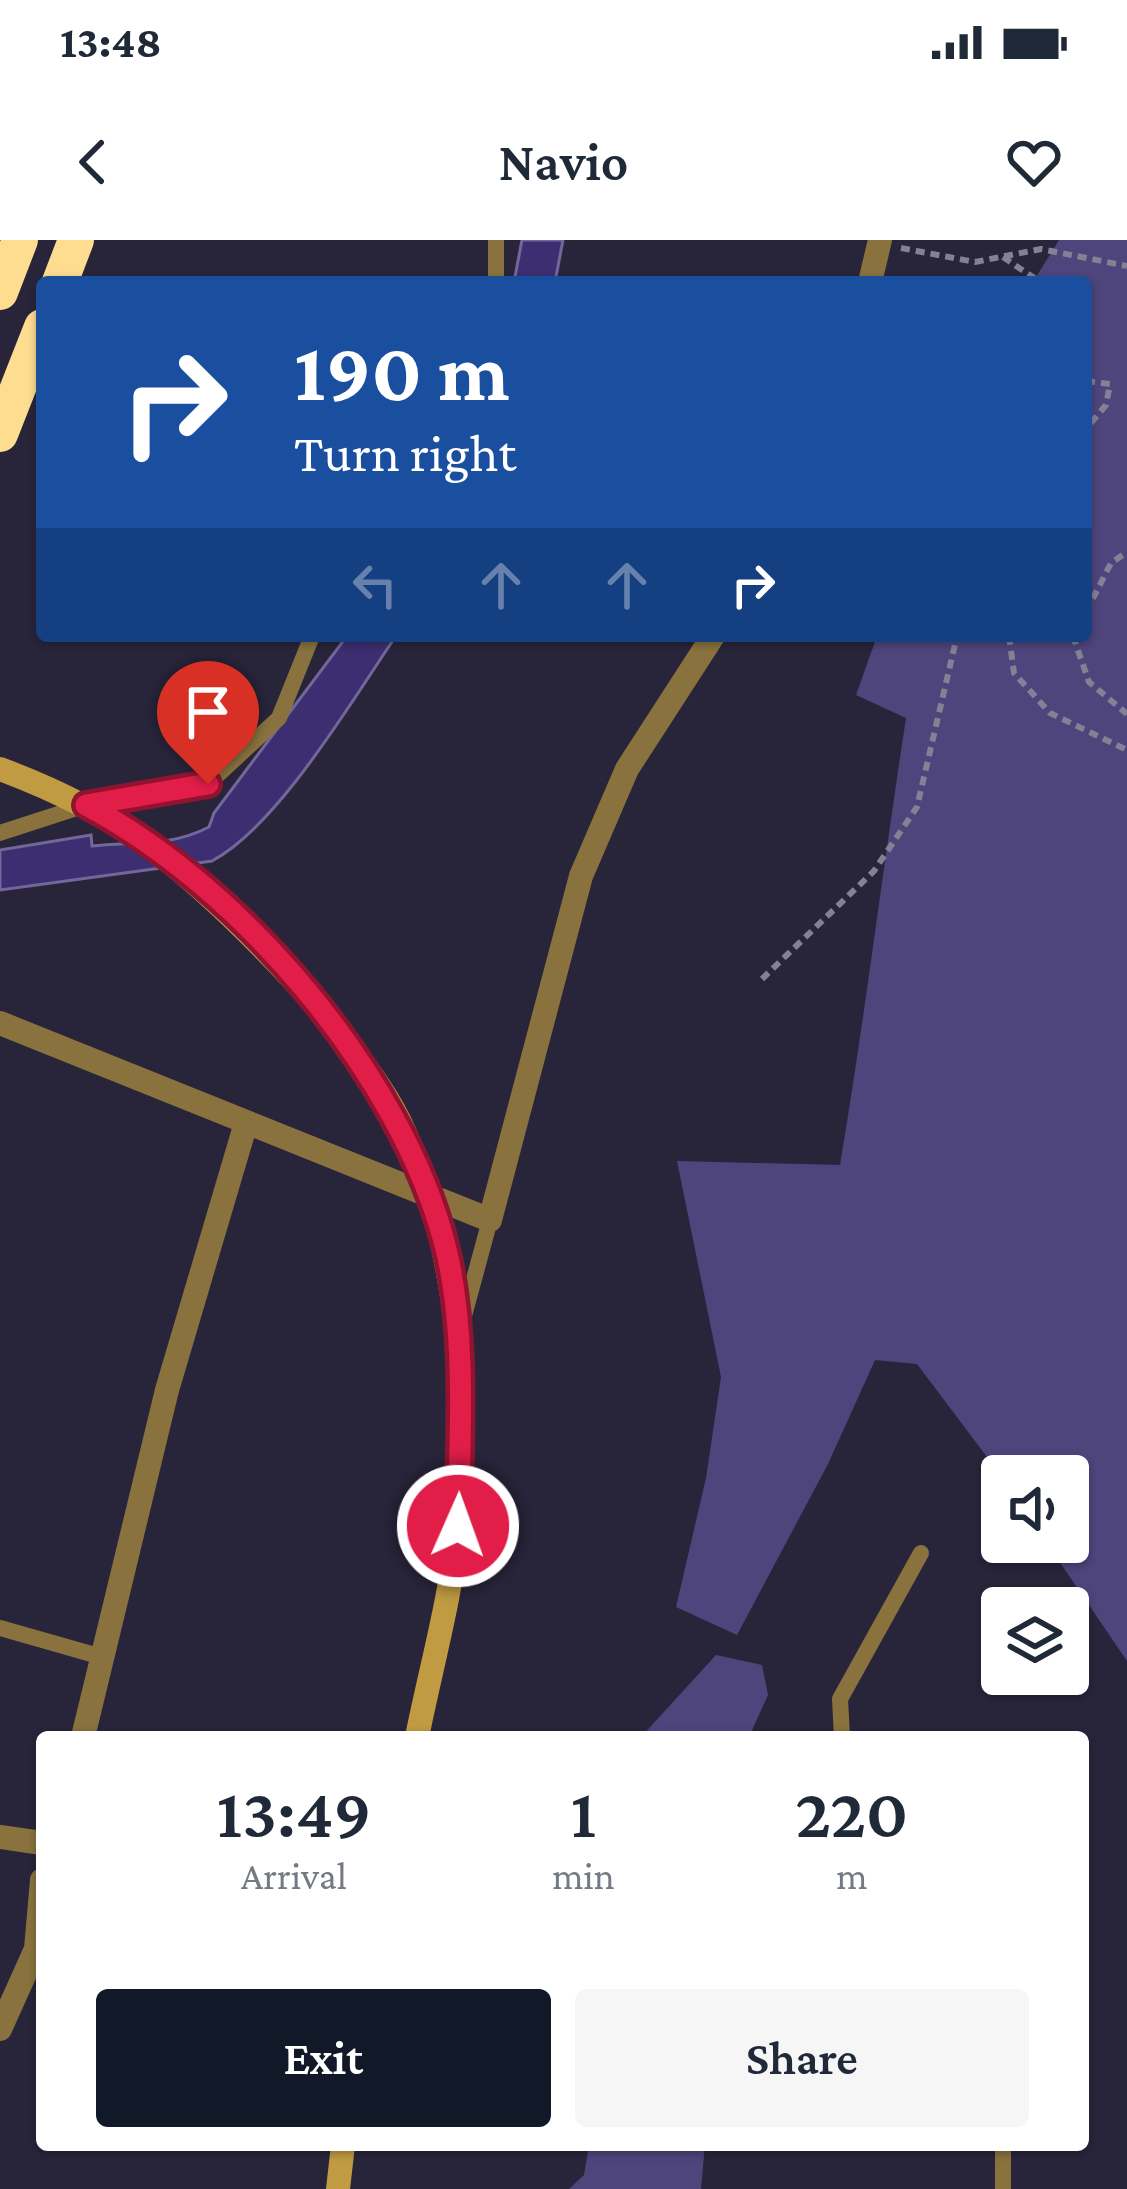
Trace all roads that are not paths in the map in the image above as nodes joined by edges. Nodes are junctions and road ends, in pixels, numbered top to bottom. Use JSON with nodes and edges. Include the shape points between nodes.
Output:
{"nodes":[{"id":1,"x":20,"y":240,"type":"edge"},
{"id":2,"x":76,"y":240,"type":"edge"},
{"id":3,"x":496,"y":240,"type":"edge"},
{"id":4,"x":881,"y":242,"type":"edge"},
{"id":5,"x":62,"y":276,"type":"edge"},
{"id":6,"x":496,"y":276,"type":"edge"},
{"id":7,"x":872,"y":276,"type":"edge"},
{"id":8,"x":0,"y":292,"type":"edge"},
{"id":9,"x":36,"y":342,"type":"edge"},
{"id":10,"x":0,"y":434,"type":"edge"},
{"id":11,"x":310,"y":642,"type":"edge"},
{"id":12,"x":709,"y":642,"type":"edge"},
{"id":13,"x":0,"y":769,"type":"edge"},
{"id":14,"x":86,"y":805,"type":"junction"},
{"id":15,"x":0,"y":833,"type":"edge"},
{"id":16,"x":0,"y":1023,"type":"edge"},
{"id":17,"x":246,"y":1123,"type":"junction"},
{"id":18,"x":427,"y":1195,"type":"junction"},
{"id":19,"x":490,"y":1220,"type":"junction"},
{"id":20,"x":456,"y":1345,"type":"junction"},
{"id":21,"x":921,"y":1553,"type":"dead end"},
{"id":22,"x":0,"y":1628,"type":"edge"},
{"id":23,"x":102,"y":1657,"type":"junction"},
{"id":24,"x":84,"y":1731,"type":"edge"},
{"id":25,"x":418,"y":1731,"type":"edge"},
{"id":26,"x":842,"y":1731,"type":"edge"},
{"id":27,"x":0,"y":1837,"type":"edge"},
{"id":28,"x":36,"y":1842,"type":"edge"},
{"id":29,"x":36,"y":1948,"type":"edge"},
{"id":30,"x":0,"y":2029,"type":"edge"},
{"id":31,"x":342,"y":2151,"type":"edge"},
{"id":32,"x":1004,"y":2151,"type":"edge"},
{"id":33,"x":338,"y":2189,"type":"edge"},
{"id":34,"x":1003,"y":2189,"type":"edge"}],
"edges":[{"from":1,"to":8,"type":"highway"},
{"from":2,"to":5,"type":"highway"},
{"from":3,"to":6,"type":"lane"},
{"from":4,"to":7,"type":"street"},
{"from":9,"to":10,"type":"highway"},
{"from":11,"to":14,"type":"lane","via":[[279,718],[208,784]]},
{"from":12,"to":19,"type":"street","via":[[626,769],[580,876]]},
{"from":13,"to":14,"type":"main road"},
{"from":14,"to":15,"type":"lane"},
{"from":14,"to":18,"type":"main road","via":[[180,869],[315,1001],[403,1128]]},
{"from":16,"to":17,"type":"street"},
{"from":17,"to":18,"type":"street"},
{"from":17,"to":23,"type":"street","via":[[166,1390]]},
{"from":18,"to":19,"type":"street"},
{"from":18,"to":20,"type":"main road","via":[[446,1247]]},
{"from":19,"to":20,"type":"lane"},
{"from":20,"to":25,"type":"main road","via":[[458,1526]]},
{"from":21,"to":26,"type":"lane","via":[[840,1699]]},
{"from":22,"to":23,"type":"lane"},
{"from":23,"to":24,"type":"street"},
{"from":27,"to":28,"type":"street"},
{"from":29,"to":30,"type":"street"},
{"from":31,"to":33,"type":"main road"},
{"from":32,"to":34,"type":"lane"}]}
